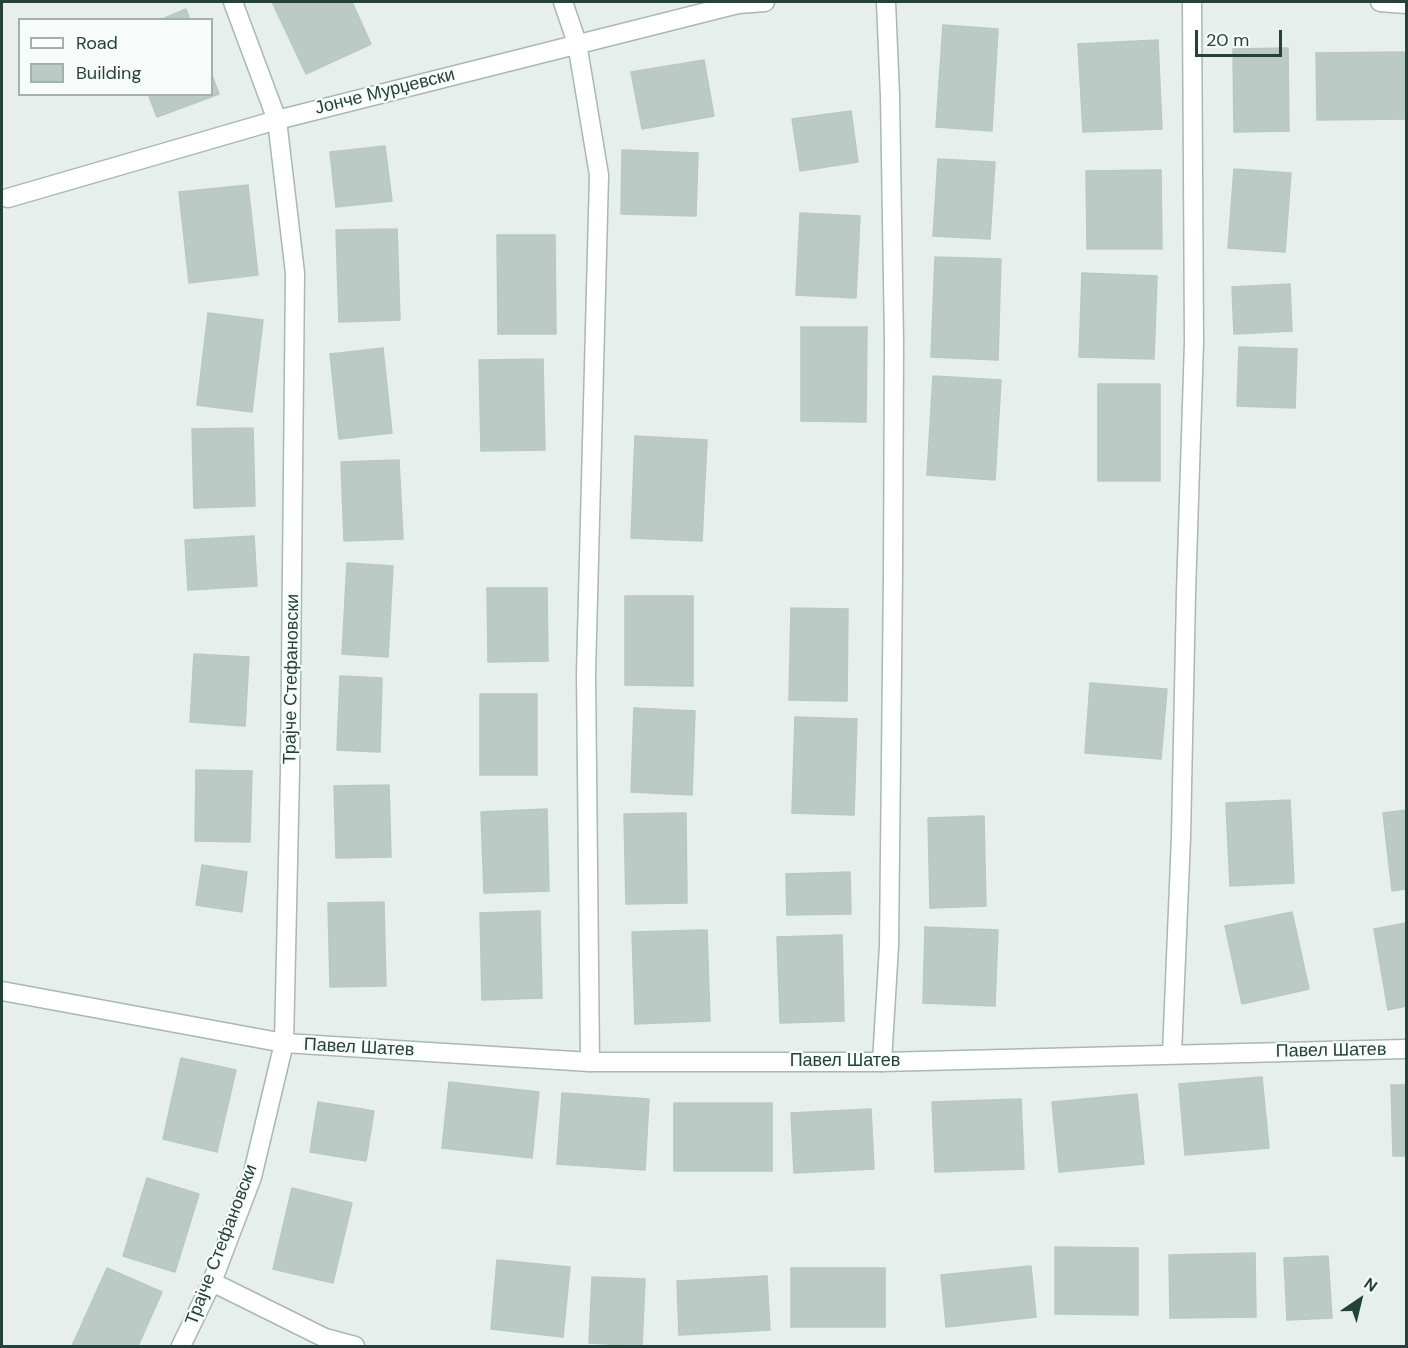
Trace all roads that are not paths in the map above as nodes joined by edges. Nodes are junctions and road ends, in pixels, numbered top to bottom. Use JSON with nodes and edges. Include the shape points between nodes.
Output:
{"nodes":[{"id":1,"x":233,"y":2,"type":"edge"},
{"id":2,"x":563,"y":2,"type":"edge"},
{"id":3,"x":765,"y":2,"type":"edge"},
{"id":4,"x":886,"y":2,"type":"edge"},
{"id":5,"x":1192,"y":2,"type":"edge"},
{"id":6,"x":1380,"y":2,"type":"edge"},
{"id":7,"x":1407,"y":4,"type":"edge"},
{"id":8,"x":577,"y":43,"type":"junction"},
{"id":9,"x":277,"y":120,"type":"junction"},
{"id":10,"x":8,"y":198,"type":"dead end"},
{"id":11,"x":2,"y":991,"type":"edge"},
{"id":12,"x":284,"y":1043,"type":"junction"},
{"id":13,"x":1407,"y":1049,"type":"edge"},
{"id":14,"x":1172,"y":1054,"type":"junction"},
{"id":15,"x":590,"y":1062,"type":"junction"},
{"id":16,"x":882,"y":1062,"type":"junction"},
{"id":17,"x":212,"y":1282,"type":"junction"},
{"id":18,"x":181,"y":1347,"type":"edge"},
{"id":19,"x":355,"y":1347,"type":"edge"}],
"edges":[{"from":1,"to":9,"type":"street","name":"Трајче Стефановски"},
{"from":2,"to":8,"type":"street"},
{"from":3,"to":8,"type":"street","name":"Јонче Мурџевски","via":[[738,4]]},
{"from":4,"to":16,"type":"street","via":[[894,342],[894,563],[889,946]]},
{"from":5,"to":14,"type":"street","via":[[1194,342]]},
{"from":6,"to":7,"type":"street"},
{"from":8,"to":9,"type":"street","name":"Јонче Мурџевски"},
{"from":8,"to":15,"type":"street","via":[[599,175],[586,673]]},
{"from":9,"to":10,"type":"street","name":"Јонче Мурџевски"},
{"from":9,"to":12,"type":"street","name":"Трајче Стефановски","via":[[296,273]]},
{"from":11,"to":12,"type":"street","name":"Павел Шатев"},
{"from":12,"to":15,"type":"street","name":"Павел Шатев"},
{"from":12,"to":17,"type":"street","name":"Трајче Стефановски","via":[[252,1177]]},
{"from":13,"to":14,"type":"street","name":"Павел Шатев"},
{"from":14,"to":16,"type":"street","name":"Павел Шатев"},
{"from":15,"to":16,"type":"street","name":"Павел Шатев"},
{"from":17,"to":18,"type":"street","name":"Трајче Стефановски"},
{"from":17,"to":19,"type":"street","via":[[325,1338]]}]}
